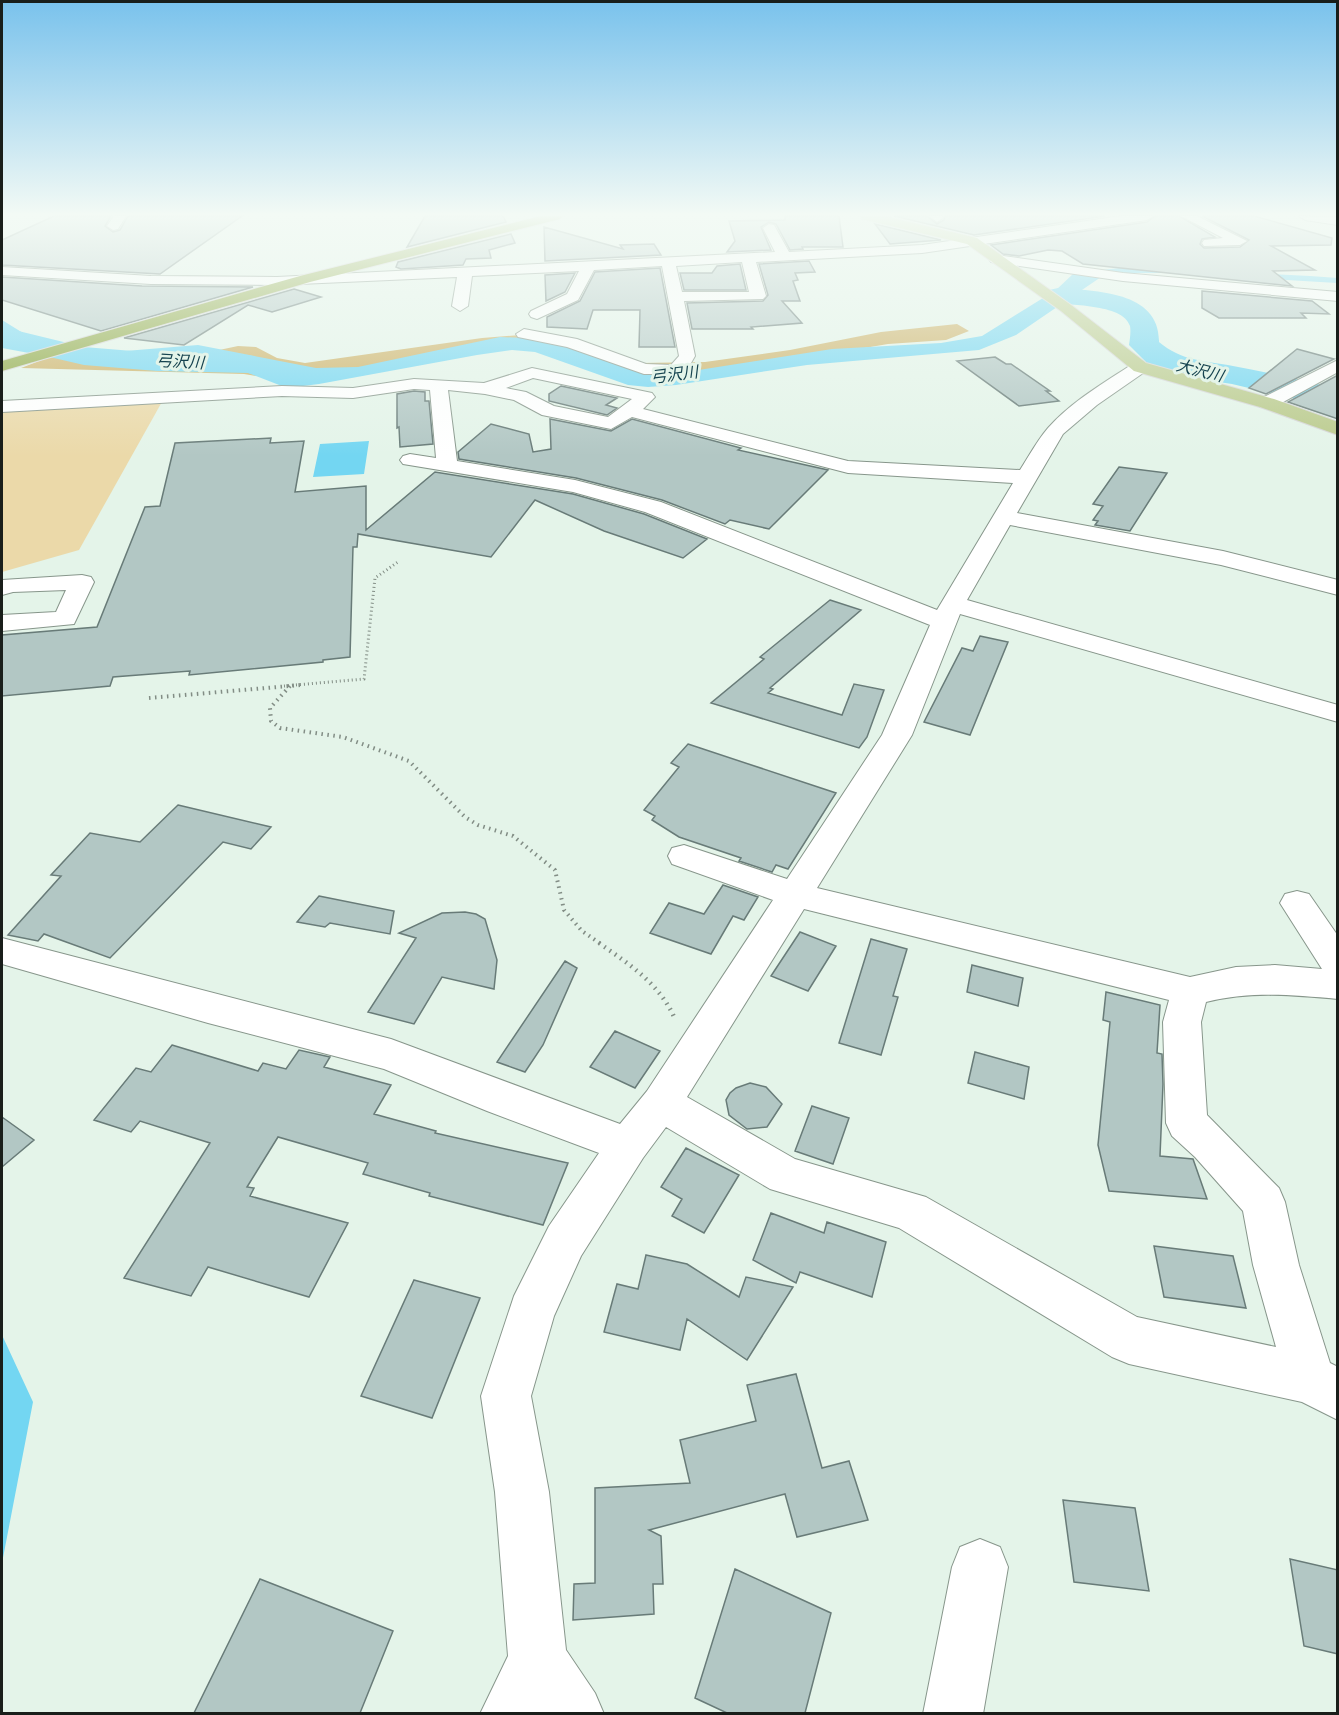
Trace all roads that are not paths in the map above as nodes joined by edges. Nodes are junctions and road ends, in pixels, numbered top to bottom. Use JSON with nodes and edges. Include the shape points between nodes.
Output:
{"nodes":[{"id":1,"x":221,"y":296,"type":"edge"},
{"id":2,"x":246,"y":296,"type":"edge"},
{"id":3,"x":461,"y":296,"type":"edge"},
{"id":4,"x":573,"y":296,"type":"edge"},
{"id":5,"x":755,"y":296,"type":"edge"},
{"id":6,"x":1049,"y":296,"type":"edge"},
{"id":7,"x":675,"y":297,"type":"joint"},
{"id":8,"x":460,"y":306,"type":"dead end"},
{"id":9,"x":537,"y":314,"type":"dead end"},
{"id":10,"x":524,"y":334,"type":"dead end"},
{"id":11,"x":8,"y":354,"type":"edge"},
{"id":12,"x":1338,"y":365,"type":"edge"},
{"id":13,"x":2,"y":366,"type":"edge"},
{"id":14,"x":1140,"y":368,"type":"junction"},
{"id":15,"x":438,"y":385,"type":"junction"},
{"id":16,"x":483,"y":389,"type":"junction"},
{"id":17,"x":1282,"y":395,"type":"junction"},
{"id":18,"x":2,"y":406,"type":"edge"},
{"id":19,"x":629,"y":411,"type":"junction"},
{"id":20,"x":1338,"y":429,"type":"edge"},
{"id":21,"x":410,"y":460,"type":"dead end"},
{"id":22,"x":447,"y":464,"type":"junction"},
{"id":23,"x":1025,"y":477,"type":"junction"},
{"id":24,"x":1004,"y":517,"type":"junction"},
{"id":25,"x":2,"y":588,"type":"edge"},
{"id":26,"x":1338,"y":588,"type":"edge"},
{"id":27,"x":948,"y":613,"type":"junction"},
{"id":28,"x":2,"y":623,"type":"edge"},
{"id":29,"x":1338,"y":714,"type":"edge"},
{"id":30,"x":684,"y":856,"type":"dead end"},
{"id":31,"x":793,"y":894,"type":"junction"},
{"id":32,"x":1297,"y":903,"type":"dead end"},
{"id":33,"x":2,"y":951,"type":"edge"},
{"id":34,"x":1338,"y":965,"type":"edge"},
{"id":35,"x":1338,"y":985,"type":"edge"},
{"id":36,"x":1190,"y":991,"type":"junction"},
{"id":37,"x":661,"y":1103,"type":"junction"},
{"id":38,"x":628,"y":1145,"type":"junction"},
{"id":39,"x":1324,"y":1387,"type":"edge"},
{"id":40,"x":980,"y":1567,"type":"dead end"},
{"id":41,"x":538,"y":1660,"type":"junction"},
{"id":42,"x":510,"y":1713,"type":"edge"},
{"id":43,"x":574,"y":1713,"type":"edge"},
{"id":44,"x":953,"y":1713,"type":"edge"}],
"edges":[{"from":1,"to":11,"type":"highway"},
{"from":2,"to":13,"type":"highway"},
{"from":3,"to":8,"type":"street"},
{"from":4,"to":9,"type":"street"},
{"from":5,"to":7,"type":"street"},
{"from":6,"to":14,"type":"main road"},
{"from":7,"to":10,"type":"street","via":[[687,356],[674,370],[644,369],[571,343]]},
{"from":12,"to":17,"type":"street"},
{"from":14,"to":17,"type":"main road"},
{"from":14,"to":23,"type":"street","via":[[1065,420]]},
{"from":15,"to":16,"type":"street"},
{"from":15,"to":18,"type":"street","via":[[414,384],[353,393],[282,391]]},
{"from":15,"to":22,"type":"street"},
{"from":16,"to":19,"type":"street","via":[[520,396],[549,411],[611,423]]},
{"from":16,"to":19,"type":"street","via":[[532,373],[646,396]]},
{"from":17,"to":20,"type":"main road"},
{"from":19,"to":23,"type":"street","via":[[848,467]]},
{"from":21,"to":22,"type":"street"},
{"from":22,"to":27,"type":"street","via":[[575,486],[653,507]]},
{"from":23,"to":24,"type":"street"},
{"from":24,"to":26,"type":"street","via":[[1223,558]]},
{"from":24,"to":27,"type":"street"},
{"from":25,"to":28,"type":"street","via":[[82,582],[65,619]]},
{"from":27,"to":29,"type":"street"},
{"from":27,"to":31,"type":"street","via":[[897,735]]},
{"from":30,"to":31,"type":"street"},
{"from":31,"to":36,"type":"street"},
{"from":31,"to":37,"type":"street"},
{"from":32,"to":34,"type":"street"},
{"from":33,"to":38,"type":"street","via":[[392,1054]]},
{"from":35,"to":36,"type":"street","via":[[1275,979],[1236,981]]},
{"from":36,"to":39,"type":"street","via":[[1182,1022],[1187,1123],[1263,1202],[1276,1265]]},
{"from":37,"to":38,"type":"street"},
{"from":37,"to":39,"type":"street","via":[[785,1175],[910,1211],[1129,1340]]},
{"from":38,"to":41,"type":"street","via":[[565,1241],[531,1313],[506,1396],[522,1492]]},
{"from":40,"to":44,"type":"street"},
{"from":41,"to":42,"type":"street"},
{"from":41,"to":43,"type":"street"}]}
